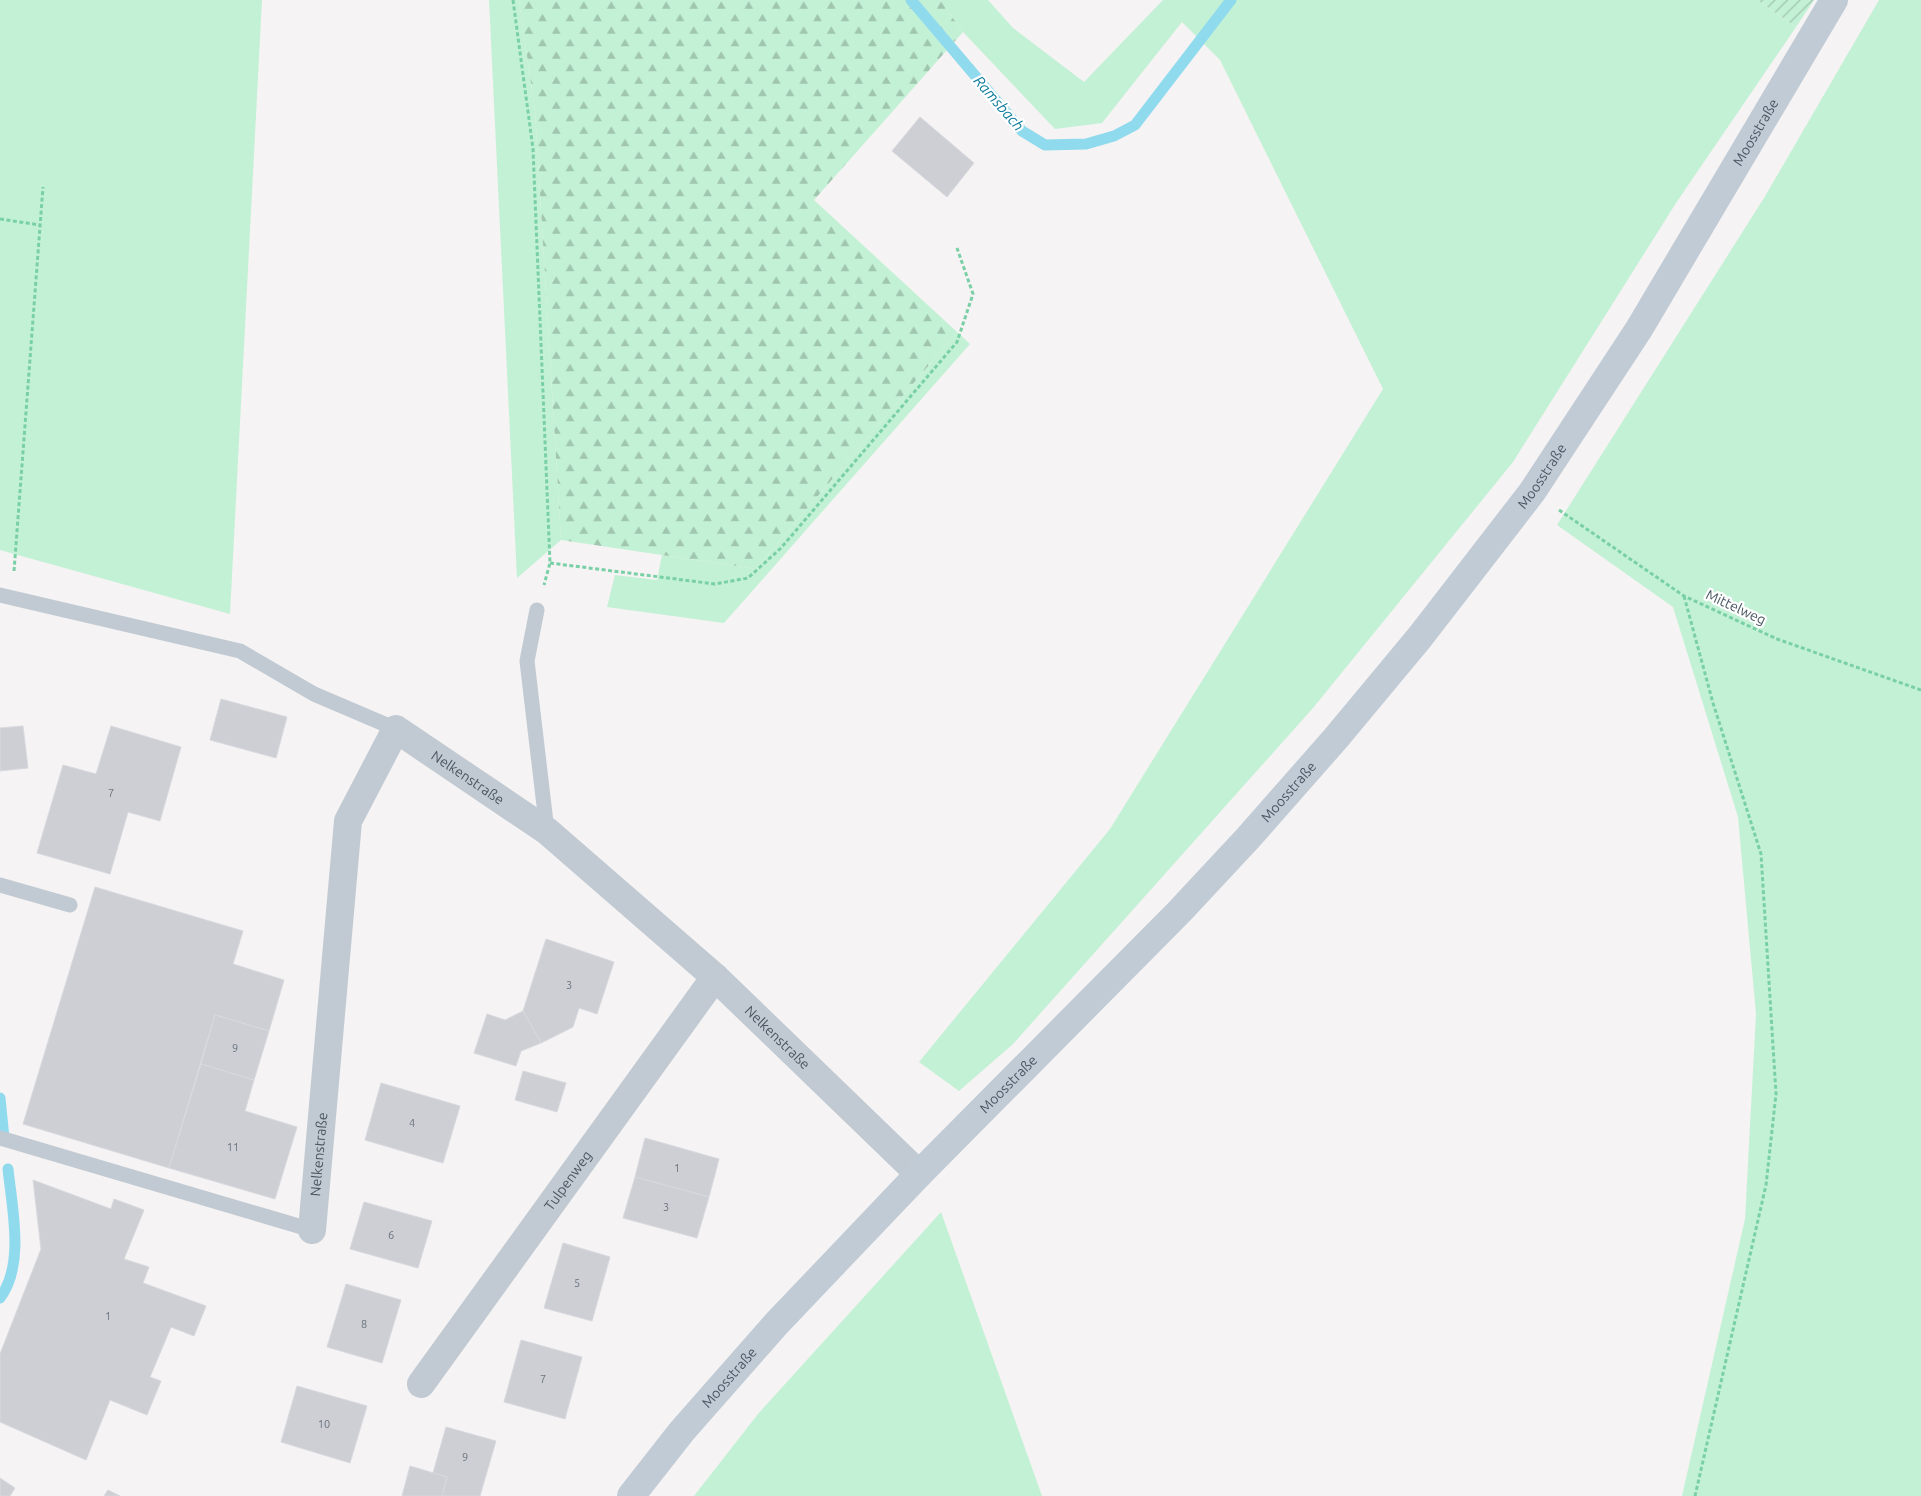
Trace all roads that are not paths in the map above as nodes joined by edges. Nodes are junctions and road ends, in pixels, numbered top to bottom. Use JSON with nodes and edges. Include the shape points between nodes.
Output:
{"nodes":[{"id":1,"x":1834,"y":0,"type":"edge"},
{"id":2,"x":6,"y":596,"type":"edge"},
{"id":3,"x":537,"y":610,"type":"road end"},
{"id":4,"x":396,"y":730,"type":"junction"},
{"id":5,"x":547,"y":831,"type":"junction"},
{"id":6,"x":0,"y":885,"type":"edge"},
{"id":7,"x":70,"y":905,"type":"dead end"},
{"id":8,"x":715,"y":977,"type":"junction"},
{"id":9,"x":0,"y":1138,"type":"edge"},
{"id":10,"x":919,"y":1174,"type":"junction"},
{"id":11,"x":312,"y":1230,"type":"joint"},
{"id":12,"x":421,"y":1384,"type":"dead end"},
{"id":13,"x":631,"y":1496,"type":"edge"}],
"edges":[{"from":1,"to":10,"type":"street","name":"Moosstraße","via":[[1639,330],[1532,492],[1466,579],[1336,738],[1248,838]]},
{"from":2,"to":4,"type":"lane","via":[[240,651],[314,694]]},
{"from":3,"to":5,"type":"lane","via":[[527,661]]},
{"from":4,"to":5,"type":"street","name":"Nelkenstraße"},
{"from":4,"to":11,"type":"street","name":"Nelkenstraße","via":[[348,821]]},
{"from":5,"to":8,"type":"street","name":"Nelkenstraße"},
{"from":6,"to":7,"type":"lane"},
{"from":8,"to":10,"type":"street","name":"Nelkenstraße"},
{"from":8,"to":12,"type":"street","name":"Tulpenweg"},
{"from":9,"to":11,"type":"lane"},
{"from":10,"to":13,"type":"street","name":"Moosstraße","via":[[770,1330],[682,1431]]}]}
